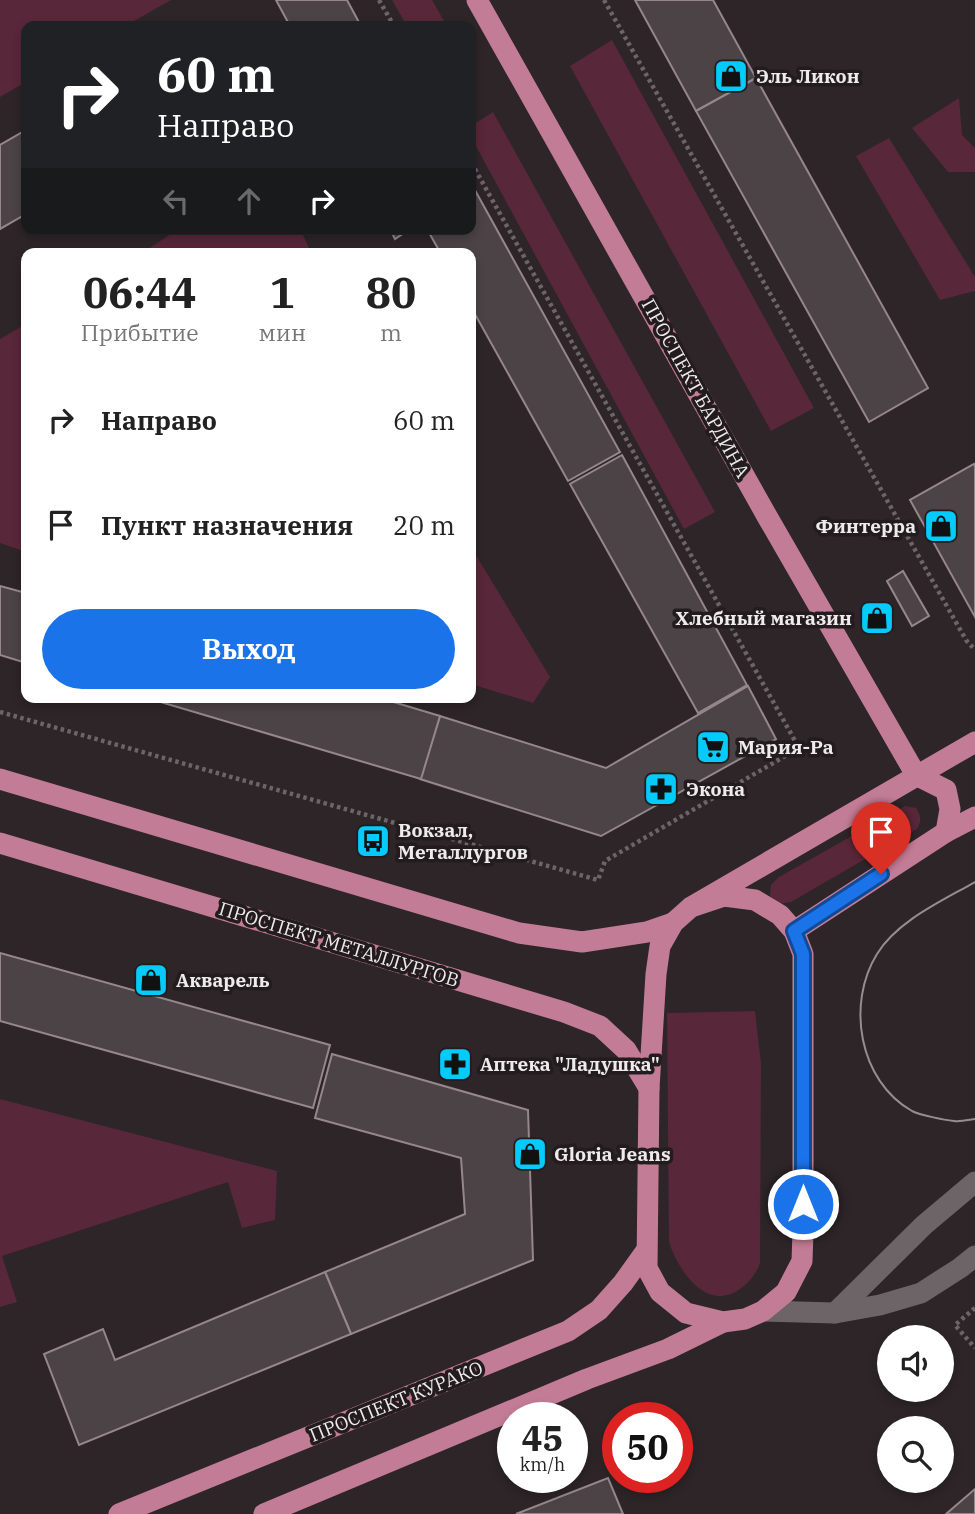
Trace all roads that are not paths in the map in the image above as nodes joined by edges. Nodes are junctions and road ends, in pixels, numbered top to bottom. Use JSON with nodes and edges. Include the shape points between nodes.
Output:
{"nodes":[{"id":1,"x":477,"y":0,"type":"edge"},
{"id":2,"x":975,"y":742,"type":"edge"},
{"id":3,"x":916,"y":775,"type":"junction"},
{"id":4,"x":0,"y":779,"type":"edge"},
{"id":5,"x":975,"y":817,"type":"edge"},
{"id":6,"x":946,"y":832,"type":"junction"},
{"id":7,"x":0,"y":843,"type":"edge"},
{"id":8,"x":691,"y":907,"type":"junction"},
{"id":9,"x":673,"y":923,"type":"junction"},
{"id":10,"x":794,"y":931,"type":"junction"},
{"id":11,"x":649,"y":1088,"type":"junction"},
{"id":12,"x":975,"y":1182,"type":"edge"},
{"id":13,"x":646,"y":1251,"type":"junction"},
{"id":14,"x":975,"y":1256,"type":"edge"},
{"id":15,"x":763,"y":1311,"type":"junction"},
{"id":16,"x":835,"y":1313,"type":"junction"},
{"id":17,"x":723,"y":1322,"type":"junction"},
{"id":18,"x":119,"y":1514,"type":"edge"},
{"id":19,"x":264,"y":1514,"type":"edge"}],
"edges":[{"from":1,"to":3,"type":"main road","name":"ПРОСПЕКТ БАРДИНА"},
{"from":2,"to":3,"type":"main road"},
{"from":3,"to":6,"type":"main road","via":[[946,790],[950,809]]},
{"from":3,"to":8,"type":"main road"},
{"from":4,"to":9,"type":"main road","via":[[519,933],[582,942]]},
{"from":5,"to":6,"type":"main road"},
{"from":6,"to":10,"type":"main road"},
{"from":7,"to":11,"type":"main road","name":"ПРОСПЕКТ МЕТАЛЛУРГОВ","via":[[564,1012],[600,1026],[626,1050]]},
{"from":8,"to":9,"type":"main road"},
{"from":8,"to":10,"type":"main road","via":[[724,896],[755,900],[780,915]]},
{"from":9,"to":11,"type":"main road","via":[[660,946]]},
{"from":10,"to":15,"type":"main road","via":[[803,954],[802,1261],[786,1292]]},
{"from":11,"to":13,"type":"main road"},
{"from":12,"to":16,"type":"lane"},
{"from":13,"to":17,"type":"main road","via":[[647,1268],[660,1292],[687,1313]]},
{"from":13,"to":18,"type":"main road","name":"ПРОСПЕКТ КУРАКО","via":[[599,1310],[568,1331]]},
{"from":14,"to":16,"type":"lane","via":[[921,1293]]},
{"from":15,"to":16,"type":"lane"},
{"from":15,"to":17,"type":"main road"},
{"from":17,"to":19,"type":"main road","via":[[668,1349]]}]}
